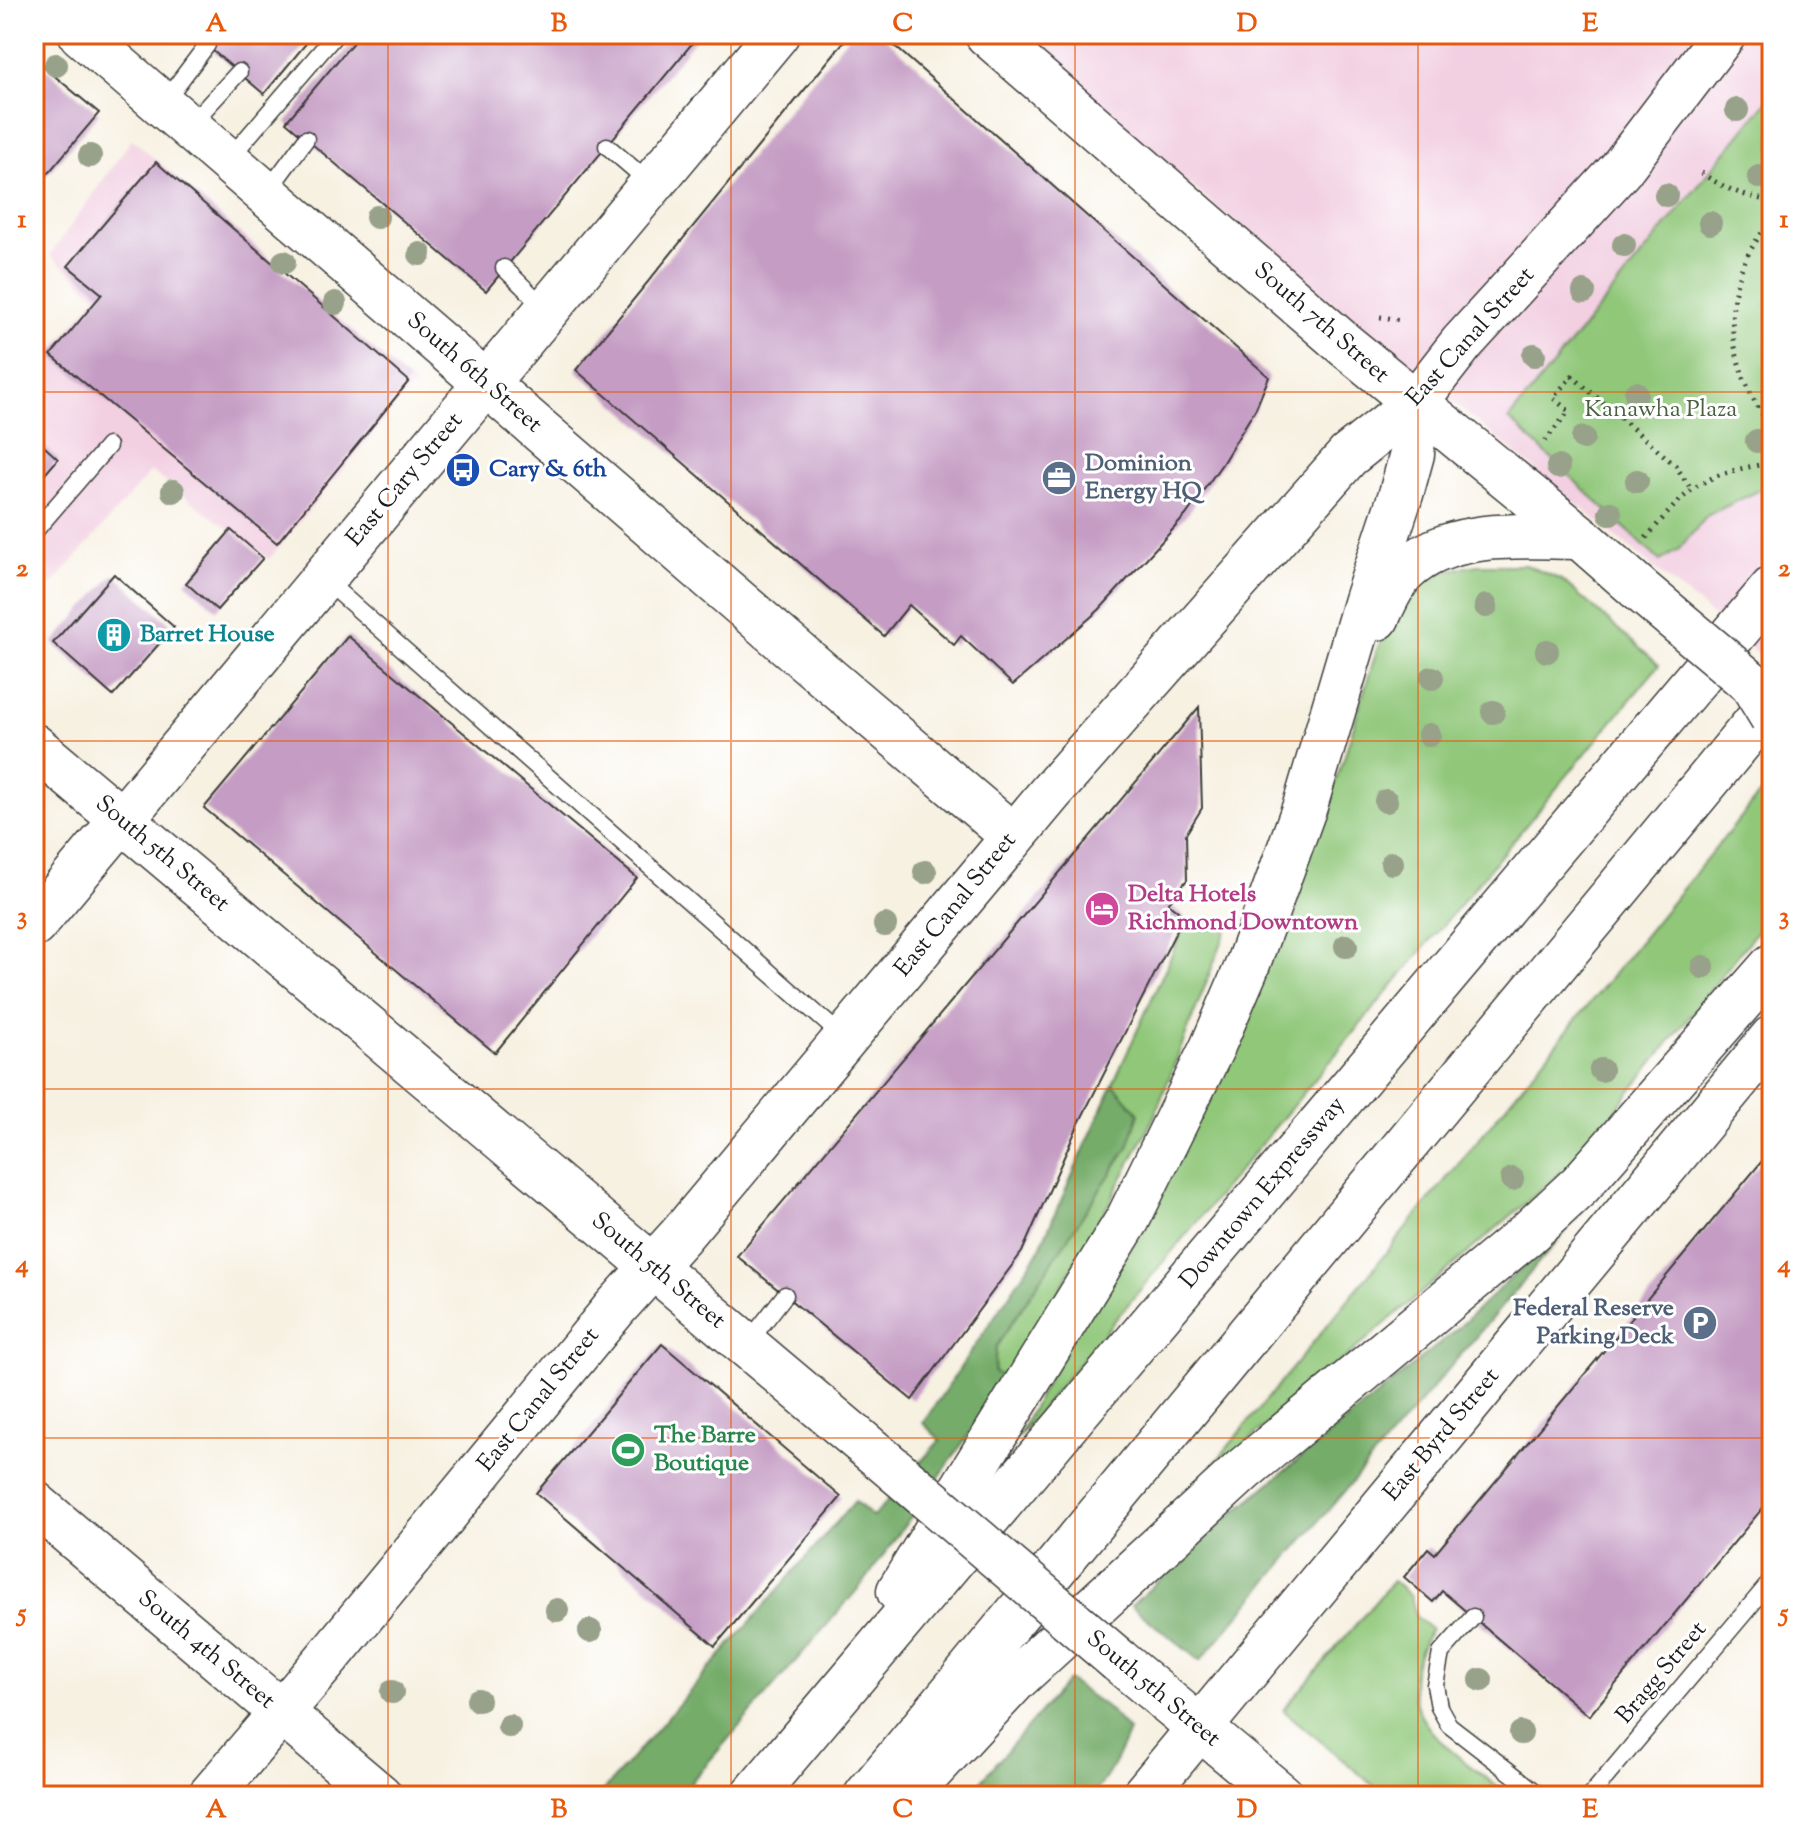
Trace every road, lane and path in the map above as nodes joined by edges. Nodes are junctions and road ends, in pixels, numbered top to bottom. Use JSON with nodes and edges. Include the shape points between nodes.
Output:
{"nodes":[{"id":1,"x":81,"y":34,"type":"edge"},
{"id":2,"x":336,"y":34,"type":"edge"},
{"id":3,"x":777,"y":34,"type":"edge"},
{"id":4,"x":987,"y":34,"type":"edge"},
{"id":5,"x":1724,"y":34,"type":"edge"},
{"id":6,"x":207,"y":45,"type":"dead end"},
{"id":7,"x":239,"y":72,"type":"dead end"},
{"id":8,"x":176,"y":115,"type":"junction"},
{"id":9,"x":306,"y":139,"type":"dead end"},
{"id":10,"x":607,"y":146,"type":"dead end"},
{"id":11,"x":228,"y":160,"type":"junction"},
{"id":12,"x":1701,"y":173,"type":"dead end"},
{"id":13,"x":652,"y":184,"type":"junction"},
{"id":14,"x":266,"y":193,"type":"junction"},
{"id":15,"x":1772,"y":201,"type":"edge"},
{"id":16,"x":1772,"y":221,"type":"edge"},
{"id":17,"x":504,"y":268,"type":"dead end"},
{"id":18,"x":547,"y":310,"type":"junction"},
{"id":19,"x":1375,"y":317,"type":"dead end"},
{"id":20,"x":1402,"y":320,"type":"dead end"},
{"id":21,"x":486,"y":383,"type":"junction"},
{"id":22,"x":1415,"y":403,"type":"junction"},
{"id":23,"x":1772,"y":425,"type":"edge"},
{"id":24,"x":1545,"y":441,"type":"dead end"},
{"id":25,"x":108,"y":446,"type":"dead end"},
{"id":26,"x":1772,"y":463,"type":"edge"},
{"id":27,"x":1691,"y":489,"type":"junction"},
{"id":28,"x":34,"y":532,"type":"edge"},
{"id":29,"x":1580,"y":537,"type":"junction"},
{"id":30,"x":1646,"y":538,"type":"dead end"},
{"id":31,"x":323,"y":579,"type":"junction"},
{"id":32,"x":1772,"y":589,"type":"edge"},
{"id":33,"x":1342,"y":684,"type":"junction"},
{"id":34,"x":1767,"y":700,"type":"edge"},
{"id":35,"x":34,"y":746,"type":"edge"},
{"id":36,"x":122,"y":820,"type":"junction"},
{"id":37,"x":1013,"y":836,"type":"junction"},
{"id":38,"x":34,"y":925,"type":"edge"},
{"id":39,"x":1772,"y":966,"type":"edge"},
{"id":40,"x":1772,"y":1038,"type":"edge"},
{"id":41,"x":846,"y":1040,"type":"junction"},
{"id":42,"x":652,"y":1267,"type":"junction"},
{"id":43,"x":785,"y":1295,"type":"dead end"},
{"id":44,"x":746,"y":1346,"type":"junction"},
{"id":45,"x":34,"y":1503,"type":"edge"},
{"id":46,"x":1772,"y":1580,"type":"edge"},
{"id":47,"x":1473,"y":1617,"type":"dead end"},
{"id":48,"x":281,"y":1713,"type":"junction"},
{"id":49,"x":820,"y":1719,"type":"junction"},
{"id":50,"x":1200,"y":1729,"type":"junction"},
{"id":51,"x":210,"y":1796,"type":"edge"},
{"id":52,"x":380,"y":1796,"type":"edge"},
{"id":53,"x":753,"y":1796,"type":"edge"},
{"id":54,"x":866,"y":1796,"type":"edge"},
{"id":55,"x":902,"y":1796,"type":"edge"},
{"id":56,"x":1143,"y":1796,"type":"edge"},
{"id":57,"x":1282,"y":1796,"type":"edge"},
{"id":58,"x":1541,"y":1796,"type":"edge"},
{"id":59,"x":1590,"y":1796,"type":"edge"}],
"edges":[{"from":1,"to":8,"type":"main road","name":"South 6th Street"},
{"from":2,"to":11,"type":"lane"},
{"from":3,"to":13,"type":"main road","name":"East Cary Street"},
{"from":4,"to":22,"type":"main road","name":"South 7th Street"},
{"from":5,"to":22,"type":"main road","name":"East Canal Street","via":[[1620,170],[1462,343]]},
{"from":6,"to":8,"type":"lane"},
{"from":7,"to":8,"type":"lane"},
{"from":8,"to":11,"type":"main road","name":"South 6th Street"},
{"from":9,"to":14,"type":"lane"},
{"from":10,"to":13,"type":"lane"},
{"from":11,"to":14,"type":"main road","name":"South 6th Street"},
{"from":12,"to":15,"type":"path","via":[[1727,189]]},
{"from":13,"to":18,"type":"main road","name":"East Cary Street"},
{"from":14,"to":21,"type":"main road","name":"South 6th Street"},
{"from":16,"to":23,"type":"path","via":[[1741,271],[1731,331],[1750,392]]},
{"from":17,"to":18,"type":"lane"},
{"from":18,"to":21,"type":"main road","name":"East Cary Street"},
{"from":19,"to":20,"type":"path"},
{"from":21,"to":31,"type":"main road","name":"East Cary Street"},
{"from":21,"to":37,"type":"main road","name":"South 6th Street"},
{"from":22,"to":29,"type":"main road","name":"South 7th Street"},
{"from":22,"to":33,"type":"main road","via":[[1412,454]]},
{"from":22,"to":37,"type":"main road","name":"East Canal Street","via":[[1348,456]]},
{"from":24,"to":27,"type":"path","via":[[1569,411],[1553,398],[1572,376],[1675,465]]},
{"from":25,"to":28,"type":"lane"},
{"from":26,"to":27,"type":"path","via":[[1727,472]]},
{"from":27,"to":30,"type":"path"},
{"from":29,"to":33,"type":"main road","via":[[1487,537],[1440,548],[1417,561],[1394,585]]},
{"from":29,"to":34,"type":"main road","name":"South 7th Street","bridge":true},
{"from":31,"to":36,"type":"main road","name":"East Cary Street"},
{"from":31,"to":41,"type":"lane"},
{"from":32,"to":49,"type":"main road","name":"Downtown Expressway"},
{"from":33,"to":49,"type":"main road","via":[[1246,969],[1128,1219]]},
{"from":34,"to":54,"type":"main road"},
{"from":35,"to":36,"type":"main road","name":"South 5th Street"},
{"from":36,"to":38,"type":"main road","name":"East Cary Street"},
{"from":36,"to":42,"type":"main road","name":"South 5th Street"},
{"from":37,"to":41,"type":"main road","name":"East Canal Street"},
{"from":39,"to":55,"type":"main road","via":[[1580,1185],[1243,1470],[1016,1679]]},
{"from":40,"to":50,"type":"main road","name":"East Byrd Street"},
{"from":41,"to":42,"type":"main road","name":"East Canal Street"},
{"from":42,"to":44,"type":"main road","name":"South 5th Street"},
{"from":42,"to":48,"type":"main road","name":"East Canal Street"},
{"from":43,"to":44,"type":"lane"},
{"from":44,"to":50,"type":"main road","name":"South 5th Street","bridge":true},
{"from":45,"to":48,"type":"main road","name":"South 4th Street"},
{"from":46,"to":59,"type":"lane","name":"Bragg Street"},
{"from":47,"to":58,"type":"lane","via":[[1441,1653],[1435,1685],[1439,1707],[1449,1725]]},
{"from":48,"to":51,"type":"main road","name":"East Canal Street"},
{"from":48,"to":52,"type":"main road","name":"South 4th Street"},
{"from":49,"to":53,"type":"main road","name":"Downtown Expressway"},
{"from":50,"to":56,"type":"main road","name":"East Byrd Street"},
{"from":50,"to":57,"type":"main road","name":"South 5th Street"}]}
